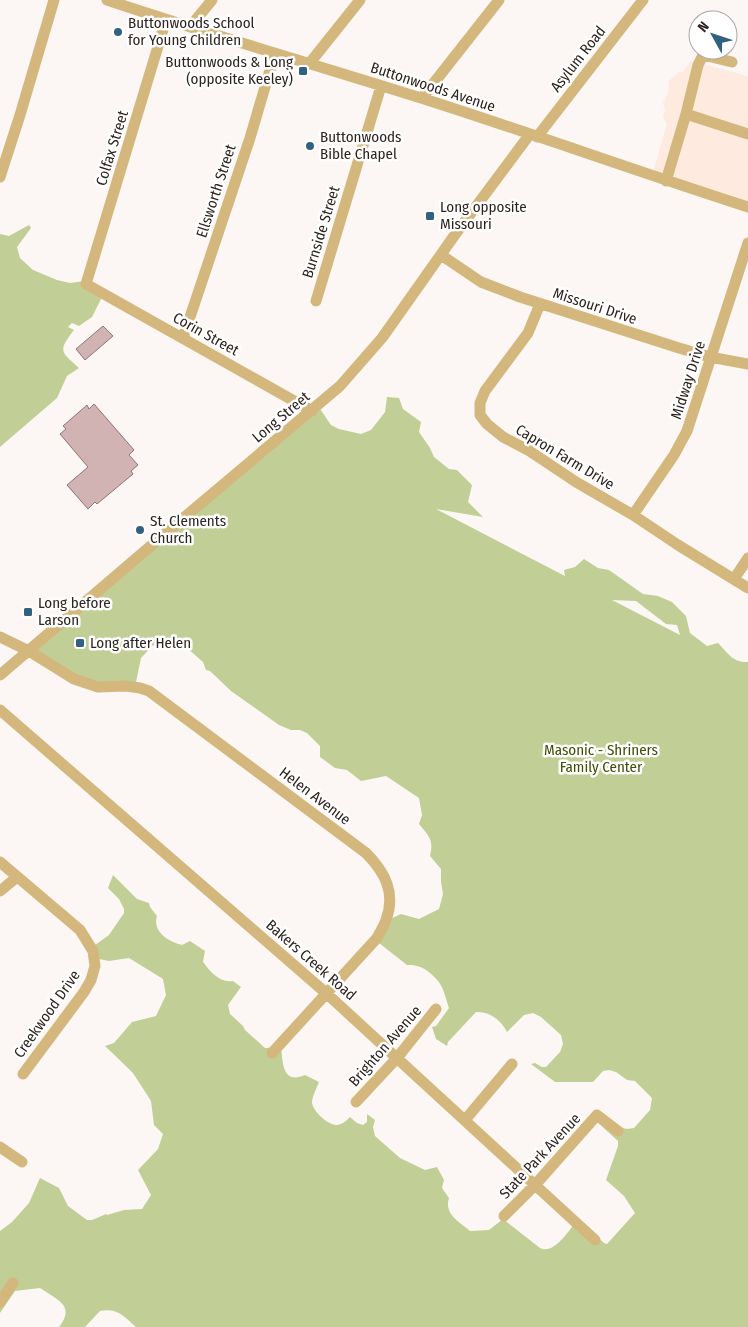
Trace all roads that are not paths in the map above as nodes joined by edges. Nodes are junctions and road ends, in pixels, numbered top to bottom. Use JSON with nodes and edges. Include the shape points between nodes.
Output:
{"nodes":[{"id":1,"x":54,"y":0,"type":"edge"},
{"id":2,"x":107,"y":0,"type":"edge"},
{"id":3,"x":212,"y":0,"type":"edge"},
{"id":4,"x":360,"y":0,"type":"edge"},
{"id":5,"x":498,"y":0,"type":"edge"},
{"id":6,"x":643,"y":0,"type":"edge"},
{"id":7,"x":166,"y":20,"type":"junction"},
{"id":8,"x":190,"y":27,"type":"junction"},
{"id":9,"x":275,"y":53,"type":"junction"},
{"id":10,"x":732,"y":62,"type":"dead end"},
{"id":11,"x":309,"y":64,"type":"junction"},
{"id":12,"x":382,"y":86,"type":"junction"},
{"id":13,"x":422,"y":98,"type":"junction"},
{"id":14,"x":686,"y":114,"type":"junction"},
{"id":15,"x":748,"y":134,"type":"edge"},
{"id":16,"x":533,"y":135,"type":"junction"},
{"id":17,"x":0,"y":177,"type":"edge"},
{"id":18,"x":666,"y":181,"type":"junction"},
{"id":19,"x":748,"y":207,"type":"edge"},
{"id":20,"x":748,"y":242,"type":"edge"},
{"id":21,"x":441,"y":255,"type":"junction"},
{"id":22,"x":86,"y":284,"type":"joint"},
{"id":23,"x":316,"y":301,"type":"dead end"},
{"id":24,"x":540,"y":304,"type":"junction"},
{"id":25,"x":183,"y":338,"type":"junction"},
{"id":26,"x":710,"y":357,"type":"junction"},
{"id":27,"x":748,"y":364,"type":"edge"},
{"id":28,"x":312,"y":411,"type":"junction"},
{"id":29,"x":633,"y":515,"type":"junction"},
{"id":30,"x":748,"y":558,"type":"edge"},
{"id":31,"x":734,"y":579,"type":"junction"},
{"id":32,"x":748,"y":588,"type":"edge"},
{"id":33,"x":0,"y":637,"type":"edge"},
{"id":34,"x":29,"y":651,"type":"junction"},
{"id":35,"x":0,"y":675,"type":"edge"},
{"id":36,"x":0,"y":710,"type":"edge"},
{"id":37,"x":0,"y":862,"type":"edge"},
{"id":38,"x":17,"y":876,"type":"junction"},
{"id":39,"x":0,"y":891,"type":"edge"},
{"id":40,"x":326,"y":993,"type":"junction"},
{"id":41,"x":436,"y":1009,"type":"dead end"},
{"id":42,"x":272,"y":1053,"type":"dead end"},
{"id":43,"x":397,"y":1058,"type":"junction"},
{"id":44,"x":512,"y":1064,"type":"dead end"},
{"id":45,"x":23,"y":1074,"type":"dead end"},
{"id":46,"x":356,"y":1102,"type":"dead end"},
{"id":47,"x":465,"y":1120,"type":"junction"},
{"id":48,"x":618,"y":1131,"type":"dead end"},
{"id":49,"x":0,"y":1147,"type":"edge"},
{"id":50,"x":22,"y":1162,"type":"dead end"},
{"id":51,"x":536,"y":1185,"type":"junction"},
{"id":52,"x":504,"y":1216,"type":"dead end"},
{"id":53,"x":595,"y":1240,"type":"dead end"},
{"id":54,"x":12,"y":1283,"type":"dead end"},
{"id":55,"x":0,"y":1302,"type":"edge"}],
"edges":[{"from":1,"to":17,"type":"street"},
{"from":2,"to":7,"type":"street","name":"Buttonwoods Avenue"},
{"from":3,"to":8,"type":"street"},
{"from":4,"to":11,"type":"street"},
{"from":5,"to":13,"type":"street"},
{"from":6,"to":16,"type":"street","name":"Asylum Road"},
{"from":7,"to":8,"type":"street","name":"Buttonwoods Avenue"},
{"from":7,"to":22,"type":"street","name":"Colfax Street"},
{"from":8,"to":9,"type":"street","name":"Buttonwoods Avenue"},
{"from":9,"to":11,"type":"street","name":"Buttonwoods Avenue"},
{"from":9,"to":25,"type":"street","name":"Ellsworth Street"},
{"from":10,"to":14,"type":"street","via":[[703,55]]},
{"from":11,"to":12,"type":"street","name":"Buttonwoods Avenue"},
{"from":12,"to":13,"type":"street","name":"Buttonwoods Avenue"},
{"from":12,"to":23,"type":"street","name":"Burnside Street"},
{"from":13,"to":16,"type":"street","name":"Buttonwoods Avenue"},
{"from":14,"to":15,"type":"street"},
{"from":14,"to":18,"type":"street"},
{"from":16,"to":18,"type":"street","name":"Buttonwoods Avenue"},
{"from":16,"to":21,"type":"street","name":"Long Street"},
{"from":18,"to":19,"type":"street","name":"Buttonwoods Avenue"},
{"from":20,"to":26,"type":"street","name":"Midway Drive"},
{"from":21,"to":24,"type":"street","name":"Missouri Drive","via":[[481,282]]},
{"from":21,"to":28,"type":"street","name":"Long Street","via":[[382,338],[340,386]]},
{"from":22,"to":25,"type":"street","name":"Corin Street"},
{"from":24,"to":26,"type":"street","name":"Missouri Drive"},
{"from":24,"to":29,"type":"street","name":"Capron Farm Drive","via":[[528,333],[485,391],[480,415],[503,436]]},
{"from":25,"to":28,"type":"street","name":"Corin Street"},
{"from":26,"to":27,"type":"street","name":"Missouri Drive"},
{"from":26,"to":29,"type":"street","name":"Midway Drive","via":[[686,431],[674,455]]},
{"from":28,"to":34,"type":"street","name":"Long Street"},
{"from":29,"to":31,"type":"street","name":"Capron Farm Drive"},
{"from":30,"to":31,"type":"street"},
{"from":31,"to":32,"type":"street","name":"Capron Farm Drive"},
{"from":33,"to":34,"type":"street","name":"Helen Avenue"},
{"from":34,"to":35,"type":"street","name":"Long Street"},
{"from":34,"to":40,"type":"street","name":"Helen Avenue","via":[[74,679],[98,687],[126,686],[149,691],[377,864],[389,890],[386,921],[377,938]]},
{"from":36,"to":40,"type":"street","name":"Bakers Creek Road"},
{"from":37,"to":38,"type":"street","name":"Creekwood Drive"},
{"from":38,"to":39,"type":"street"},
{"from":38,"to":45,"type":"street","name":"Creekwood Drive","via":[[80,930],[93,951],[95,966],[84,992]]},
{"from":40,"to":42,"type":"street","name":"Helen Avenue"},
{"from":40,"to":43,"type":"street","name":"Bakers Creek Road"},
{"from":41,"to":43,"type":"street","name":"Brighton Avenue"},
{"from":43,"to":46,"type":"street","name":"Brighton Avenue"},
{"from":43,"to":47,"type":"street","name":"Bakers Creek Road"},
{"from":44,"to":47,"type":"street"},
{"from":47,"to":51,"type":"street","name":"Bakers Creek Road"},
{"from":48,"to":51,"type":"street","name":"State Park Avenue","via":[[597,1115]]},
{"from":49,"to":50,"type":"street"},
{"from":51,"to":52,"type":"street","name":"State Park Avenue"},
{"from":51,"to":53,"type":"street","name":"Bakers Creek Road"},
{"from":54,"to":55,"type":"street"}]}
